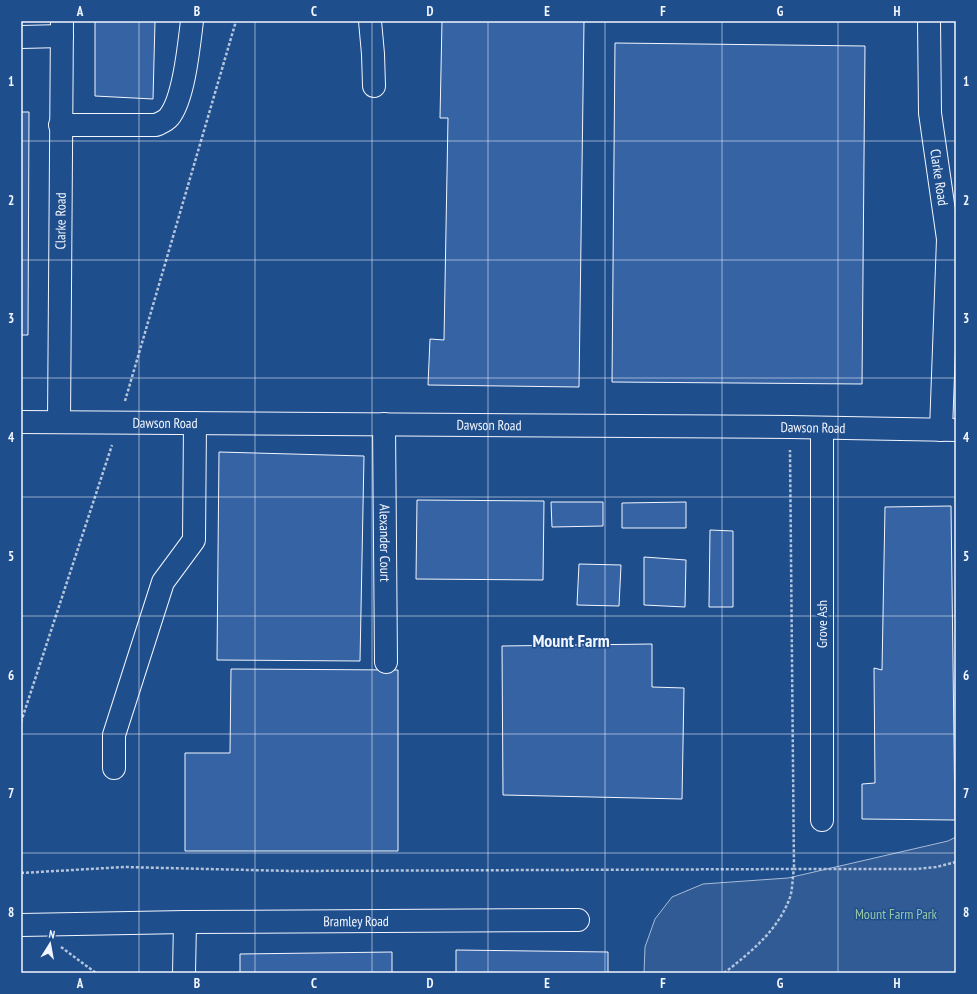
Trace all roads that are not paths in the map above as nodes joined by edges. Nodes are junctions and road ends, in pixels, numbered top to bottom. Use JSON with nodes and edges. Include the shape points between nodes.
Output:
{"nodes":[{"id":1,"x":192,"y":21,"type":"edge"},
{"id":2,"x":370,"y":21,"type":"edge"},
{"id":3,"x":930,"y":21,"type":"edge"},
{"id":4,"x":62,"y":29,"type":"edge"},
{"id":5,"x":21,"y":37,"type":"edge"},
{"id":6,"x":374,"y":86,"type":"dead end"},
{"id":7,"x":60,"y":125,"type":"junction"},
{"id":8,"x":952,"y":239,"type":"edge"},
{"id":9,"x":21,"y":422,"type":"edge"},
{"id":10,"x":59,"y":422,"type":"junction"},
{"id":11,"x":195,"y":423,"type":"junction"},
{"id":12,"x":384,"y":424,"type":"junction"},
{"id":13,"x":822,"y":428,"type":"junction"},
{"id":14,"x":948,"y":430,"type":"edge"},
{"id":15,"x":386,"y":662,"type":"dead end"},
{"id":16,"x":114,"y":768,"type":"dead end"},
{"id":17,"x":822,"y":820,"type":"dead end"},
{"id":18,"x":578,"y":920,"type":"dead end"},
{"id":19,"x":185,"y":922,"type":"junction"},
{"id":20,"x":21,"y":925,"type":"edge"},
{"id":21,"x":184,"y":973,"type":"edge"}],
"edges":[{"from":1,"to":7,"type":"street","via":[[181,86],[175,107],[168,119],[156,126]]},
{"from":2,"to":6,"type":"street"},
{"from":3,"to":8,"type":"street","name":"Clarke Road","via":[[930,113]]},
{"from":4,"to":5,"type":"street"},
{"from":4,"to":7,"type":"street","name":"Clarke Road"},
{"from":7,"to":10,"type":"street","name":"Clarke Road"},
{"from":8,"to":14,"type":"street","name":"Clarke Road"},
{"from":9,"to":10,"type":"street","name":"Dawson Road"},
{"from":10,"to":11,"type":"street","name":"Dawson Road"},
{"from":11,"to":12,"type":"street","name":"Dawson Road"},
{"from":11,"to":16,"type":"street","via":[[194,540],[164,582],[114,735]]},
{"from":12,"to":13,"type":"street","name":"Dawson Road"},
{"from":12,"to":15,"type":"street","name":"Alexander Court"},
{"from":13,"to":14,"type":"street","name":"Dawson Road"},
{"from":13,"to":17,"type":"street","name":"Grove Ash"},
{"from":18,"to":19,"type":"street","name":"Bramley Road"},
{"from":19,"to":20,"type":"street","name":"Bramley Road"},
{"from":19,"to":21,"type":"street"}]}
